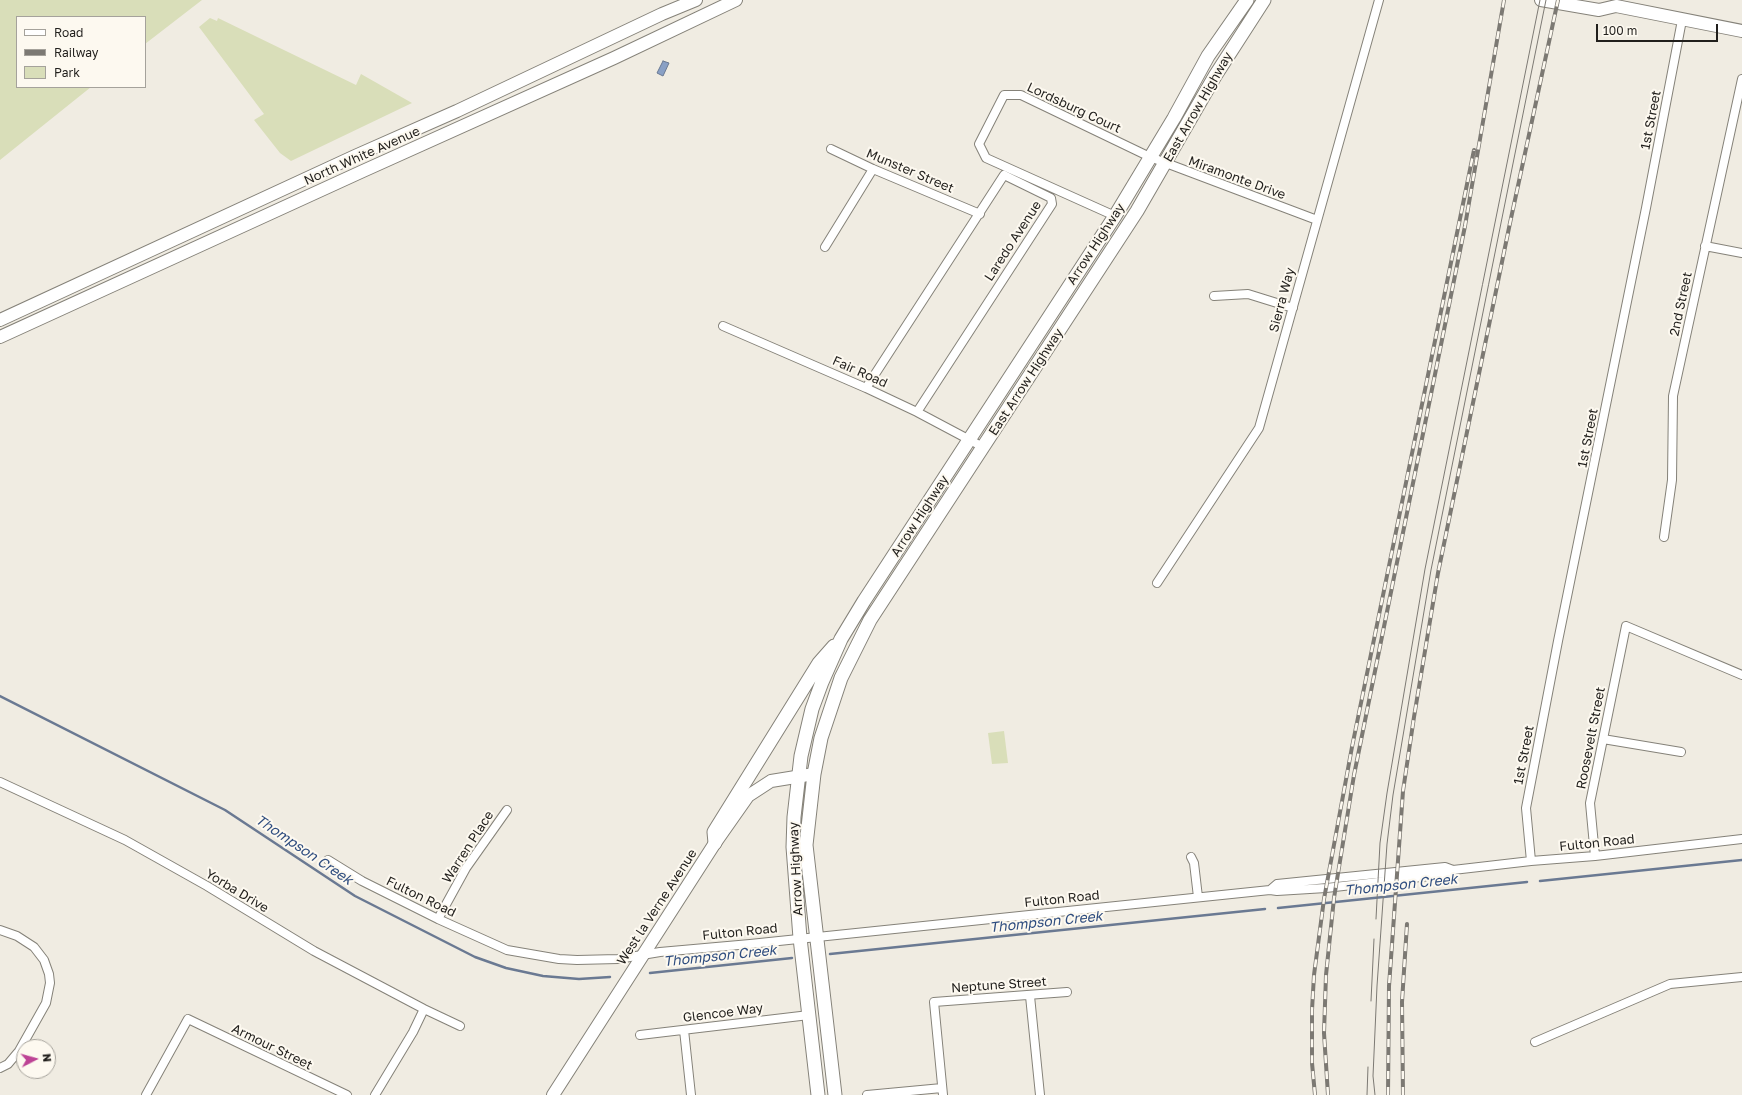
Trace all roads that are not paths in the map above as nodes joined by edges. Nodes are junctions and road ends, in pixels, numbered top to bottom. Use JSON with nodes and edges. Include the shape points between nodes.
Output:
{"nodes":[{"id":1,"x":696,"y":0,"type":"edge"},
{"id":2,"x":736,"y":0,"type":"edge"},
{"id":3,"x":1247,"y":0,"type":"edge"},
{"id":4,"x":1264,"y":0,"type":"edge"},
{"id":5,"x":1379,"y":0,"type":"edge"},
{"id":6,"x":1541,"y":0,"type":"edge"},
{"id":7,"x":1614,"y":2,"type":"edge"},
{"id":8,"x":1682,"y":20,"type":"junction"},
{"id":9,"x":1742,"y":31,"type":"edge"},
{"id":10,"x":1742,"y":79,"type":"edge"},
{"id":11,"x":831,"y":149,"type":"dead end"},
{"id":12,"x":1150,"y":157,"type":"junction"},
{"id":13,"x":1165,"y":164,"type":"junction"},
{"id":14,"x":873,"y":169,"type":"junction"},
{"id":15,"x":980,"y":214,"type":"junction"},
{"id":16,"x":1115,"y":216,"type":"junction"},
{"id":17,"x":1317,"y":220,"type":"junction"},
{"id":18,"x":1705,"y":246,"type":"junction"},
{"id":19,"x":825,"y":247,"type":"dead end"},
{"id":20,"x":1742,"y":253,"type":"edge"},
{"id":21,"x":1214,"y":296,"type":"dead end"},
{"id":22,"x":1293,"y":308,"type":"junction"},
{"id":23,"x":0,"y":320,"type":"edge"},
{"id":24,"x":723,"y":326,"type":"dead end"},
{"id":25,"x":0,"y":337,"type":"edge"},
{"id":26,"x":866,"y":388,"type":"junction"},
{"id":27,"x":917,"y":412,"type":"junction"},
{"id":28,"x":970,"y":439,"type":"junction"},
{"id":29,"x":983,"y":447,"type":"junction"},
{"id":30,"x":1664,"y":537,"type":"dead end"},
{"id":31,"x":1157,"y":584,"type":"dead end"},
{"id":32,"x":840,"y":639,"type":"junction"},
{"id":33,"x":856,"y":646,"type":"junction"},
{"id":34,"x":1742,"y":675,"type":"edge"},
{"id":35,"x":1603,"y":739,"type":"junction"},
{"id":36,"x":1680,"y":752,"type":"dead end"},
{"id":37,"x":814,"y":774,"type":"junction"},
{"id":38,"x":798,"y":776,"type":"junction"},
{"id":39,"x":0,"y":782,"type":"edge"},
{"id":40,"x":507,"y":810,"type":"dead end"},
{"id":41,"x":1742,"y":839,"type":"edge"},
{"id":42,"x":715,"y":843,"type":"junction"},
{"id":43,"x":1596,"y":856,"type":"junction"},
{"id":44,"x":1191,"y":857,"type":"dead end"},
{"id":45,"x":328,"y":860,"type":"dead end"},
{"id":46,"x":1531,"y":861,"type":"junction"},
{"id":47,"x":1198,"y":897,"type":"junction"},
{"id":48,"x":438,"y":919,"type":"junction"},
{"id":49,"x":0,"y":930,"type":"edge"},
{"id":50,"x":816,"y":937,"type":"junction"},
{"id":51,"x":800,"y":938,"type":"junction"},
{"id":52,"x":644,"y":954,"type":"junction"},
{"id":53,"x":1742,"y":977,"type":"edge"},
{"id":54,"x":1067,"y":992,"type":"dead end"},
{"id":55,"x":1030,"y":996,"type":"junction"},
{"id":56,"x":424,"y":1010,"type":"junction"},
{"id":57,"x":809,"y":1016,"type":"junction"},
{"id":58,"x":460,"y":1026,"type":"dead end"},
{"id":59,"x":684,"y":1030,"type":"junction"},
{"id":60,"x":640,"y":1035,"type":"dead end"},
{"id":61,"x":1535,"y":1042,"type":"dead end"},
{"id":62,"x":0,"y":1068,"type":"edge"},
{"id":63,"x":943,"y":1092,"type":"edge"},
{"id":64,"x":146,"y":1095,"type":"edge"},
{"id":65,"x":346,"y":1095,"type":"edge"},
{"id":66,"x":375,"y":1095,"type":"edge"},
{"id":67,"x":554,"y":1095,"type":"edge"},
{"id":68,"x":692,"y":1095,"type":"edge"},
{"id":69,"x":818,"y":1095,"type":"edge"},
{"id":70,"x":835,"y":1095,"type":"edge"},
{"id":71,"x":867,"y":1095,"type":"edge"},
{"id":72,"x":1040,"y":1095,"type":"edge"}],
"edges":[{"from":1,"to":23,"type":"main road","name":"North White Avenue"},
{"from":2,"to":25,"type":"main road","name":"North White Avenue"},
{"from":3,"to":12,"type":"main road","name":"Arrow Highway","via":[[1208,56]]},
{"from":4,"to":13,"type":"main road","name":"East Arrow Highway","via":[[1215,76]]},
{"from":5,"to":17,"type":"street","name":"Sierra Way"},
{"from":6,"to":7,"type":"main road","via":[[1599,10]]},
{"from":7,"to":8,"type":"main road"},
{"from":8,"to":9,"type":"main road"},
{"from":8,"to":46,"type":"street","name":"1st Street","via":[[1526,808]]},
{"from":10,"to":18,"type":"street","name":"2nd Street"},
{"from":11,"to":14,"type":"street","name":"Munster Street"},
{"from":12,"to":13,"type":"street","name":"Miramonte Drive"},
{"from":12,"to":16,"type":"main road","name":"Arrow Highway"},
{"from":12,"to":16,"type":"street","name":"Lordsburg Court","via":[[1021,95],[1004,95],[979,144],[986,158]]},
{"from":13,"to":17,"type":"street","name":"Miramonte Drive"},
{"from":13,"to":29,"type":"main road","name":"East Arrow Highway","via":[[1138,211]]},
{"from":14,"to":15,"type":"street","name":"Munster Street"},
{"from":14,"to":19,"type":"street"},
{"from":15,"to":26,"type":"street","name":"Laredo Avenue"},
{"from":15,"to":27,"type":"street","name":"Laredo Avenue","via":[[1004,175],[1051,198],[1052,204]]},
{"from":16,"to":28,"type":"main road","name":"Arrow Highway"},
{"from":17,"to":22,"type":"street","name":"Sierra Way"},
{"from":18,"to":20,"type":"street"},
{"from":18,"to":30,"type":"street","name":"2nd Street","via":[[1673,396],[1672,480]]},
{"from":21,"to":22,"type":"street","via":[[1248,294]]},
{"from":22,"to":31,"type":"street","name":"Sierra Way","via":[[1259,428]]},
{"from":24,"to":26,"type":"street","name":"Fair Road"},
{"from":26,"to":27,"type":"street","name":"Fair Road"},
{"from":27,"to":28,"type":"street","name":"Fair Road"},
{"from":28,"to":29,"type":"street","name":"Fair Road"},
{"from":28,"to":32,"type":"main road","name":"Arrow Highway"},
{"from":29,"to":33,"type":"main road","name":"East Arrow Highway","via":[[888,592]]},
{"from":32,"to":33,"type":"street"},
{"from":32,"to":38,"type":"main road","name":"Arrow Highway","via":[[812,709]]},
{"from":32,"to":42,"type":"main road","via":[[815,669],[714,832]]},
{"from":33,"to":37,"type":"main road","name":"East Arrow Highway","via":[[832,702]]},
{"from":34,"to":35,"type":"street","name":"Roosevelt Street","via":[[1626,626]]},
{"from":35,"to":36,"type":"street"},
{"from":35,"to":43,"type":"street","name":"Roosevelt Street","via":[[1590,803]]},
{"from":37,"to":38,"type":"main road","name":"West la Verne Avenue"},
{"from":37,"to":50,"type":"main road","name":"Arrow Highway","via":[[806,845]]},
{"from":38,"to":42,"type":"main road","name":"West la Verne Avenue","via":[[771,781],[748,796]]},
{"from":38,"to":51,"type":"main road","name":"Arrow Highway","via":[[793,847]]},
{"from":39,"to":56,"type":"street","name":"Yorba Drive","via":[[125,840],[208,886],[314,951]]},
{"from":40,"to":48,"type":"street","name":"Warren Place","via":[[466,868]]},
{"from":41,"to":43,"type":"street","name":"Fulton Road"},
{"from":42,"to":52,"type":"main road","name":"West la Verne Avenue"},
{"from":43,"to":46,"type":"street","name":"Fulton Road"},
{"from":44,"to":47,"type":"street"},
{"from":45,"to":48,"type":"street","name":"Fulton Road","via":[[362,881]]},
{"from":46,"to":47,"type":"street","name":"Fulton Road","via":[[1326,888]]},
{"from":47,"to":50,"type":"street","name":"Fulton Road"},
{"from":48,"to":52,"type":"street","name":"Fulton Road","via":[[507,950],[522,954],[576,960],[618,959]]},
{"from":49,"to":62,"type":"street","via":[[17,936],[34,947],[44,960],[50,983],[46,1003],[19,1051],[8,1064]]},
{"from":50,"to":51,"type":"street","name":"Fulton Road"},
{"from":50,"to":70,"type":"main road","name":"Arrow Highway"},
{"from":51,"to":52,"type":"street","name":"Fulton Road"},
{"from":51,"to":57,"type":"main road","name":"Arrow Highway"},
{"from":52,"to":67,"type":"main road","name":"West la Verne Avenue"},
{"from":53,"to":61,"type":"street","via":[[1670,984]]},
{"from":54,"to":55,"type":"street","name":"Neptune Street"},
{"from":55,"to":63,"type":"street","name":"Neptune Street","via":[[934,1002]]},
{"from":55,"to":72,"type":"street"},
{"from":56,"to":58,"type":"street","name":"Yorba Drive"},
{"from":56,"to":66,"type":"street"},
{"from":57,"to":59,"type":"street","name":"Glencoe Way"},
{"from":57,"to":69,"type":"main road","name":"Arrow Highway"},
{"from":59,"to":60,"type":"street","name":"Glencoe Way"},
{"from":59,"to":68,"type":"street"},
{"from":63,"to":71,"type":"street"},
{"from":64,"to":65,"type":"street","name":"Armour Street","via":[[188,1020]]}]}
